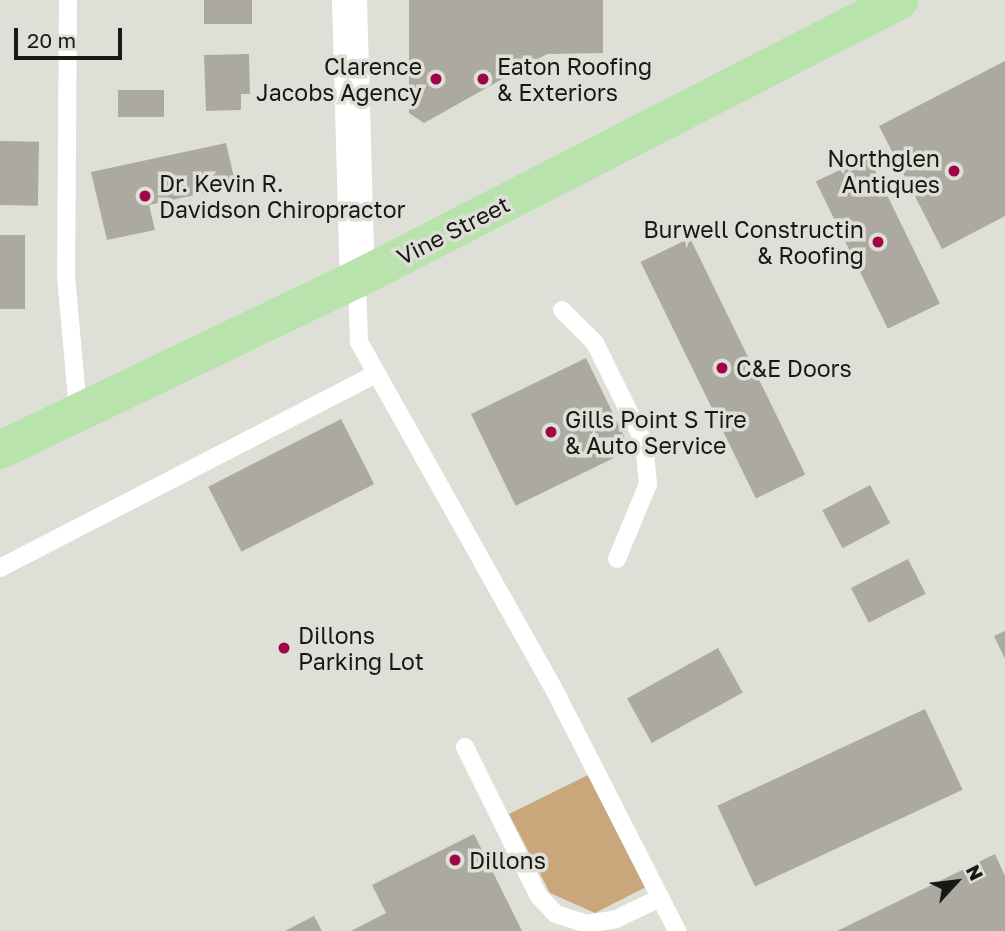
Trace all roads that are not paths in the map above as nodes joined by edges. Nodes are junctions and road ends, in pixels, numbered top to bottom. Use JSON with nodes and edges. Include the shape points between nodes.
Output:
{"nodes":[{"id":1,"x":68,"y":0,"type":"edge"},
{"id":2,"x":349,"y":0,"type":"edge"},
{"id":3,"x":900,"y":0,"type":"edge"},
{"id":4,"x":358,"y":279,"type":"junction"},
{"id":5,"x":562,"y":310,"type":"dead end"},
{"id":6,"x":377,"y":373,"type":"junction"},
{"id":7,"x":78,"y":410,"type":"junction"},
{"id":8,"x":0,"y":450,"type":"edge"},
{"id":9,"x":617,"y":559,"type":"dead end"},
{"id":10,"x":0,"y":568,"type":"edge"},
{"id":11,"x":465,"y":747,"type":"dead end"},
{"id":12,"x":660,"y":898,"type":"junction"},
{"id":13,"x":677,"y":931,"type":"edge"}],
"edges":[{"from":1,"to":7,"type":"lane","via":[[66,276]]},
{"from":2,"to":4,"type":"street"},
{"from":3,"to":4,"type":"main road","name":"Vine Street"},
{"from":4,"to":6,"type":"lane","via":[[359,342]]},
{"from":4,"to":7,"type":"main road","name":"Vine Street"},
{"from":5,"to":9,"type":"lane","via":[[595,343],[644,442],[648,484]]},
{"from":6,"to":10,"type":"lane"},
{"from":6,"to":12,"type":"lane","via":[[559,699]]},
{"from":7,"to":8,"type":"main road","name":"Vine Street"},
{"from":11,"to":12,"type":"lane","via":[[538,895],[556,914],[586,924],[616,919]]},
{"from":12,"to":13,"type":"lane"}]}
